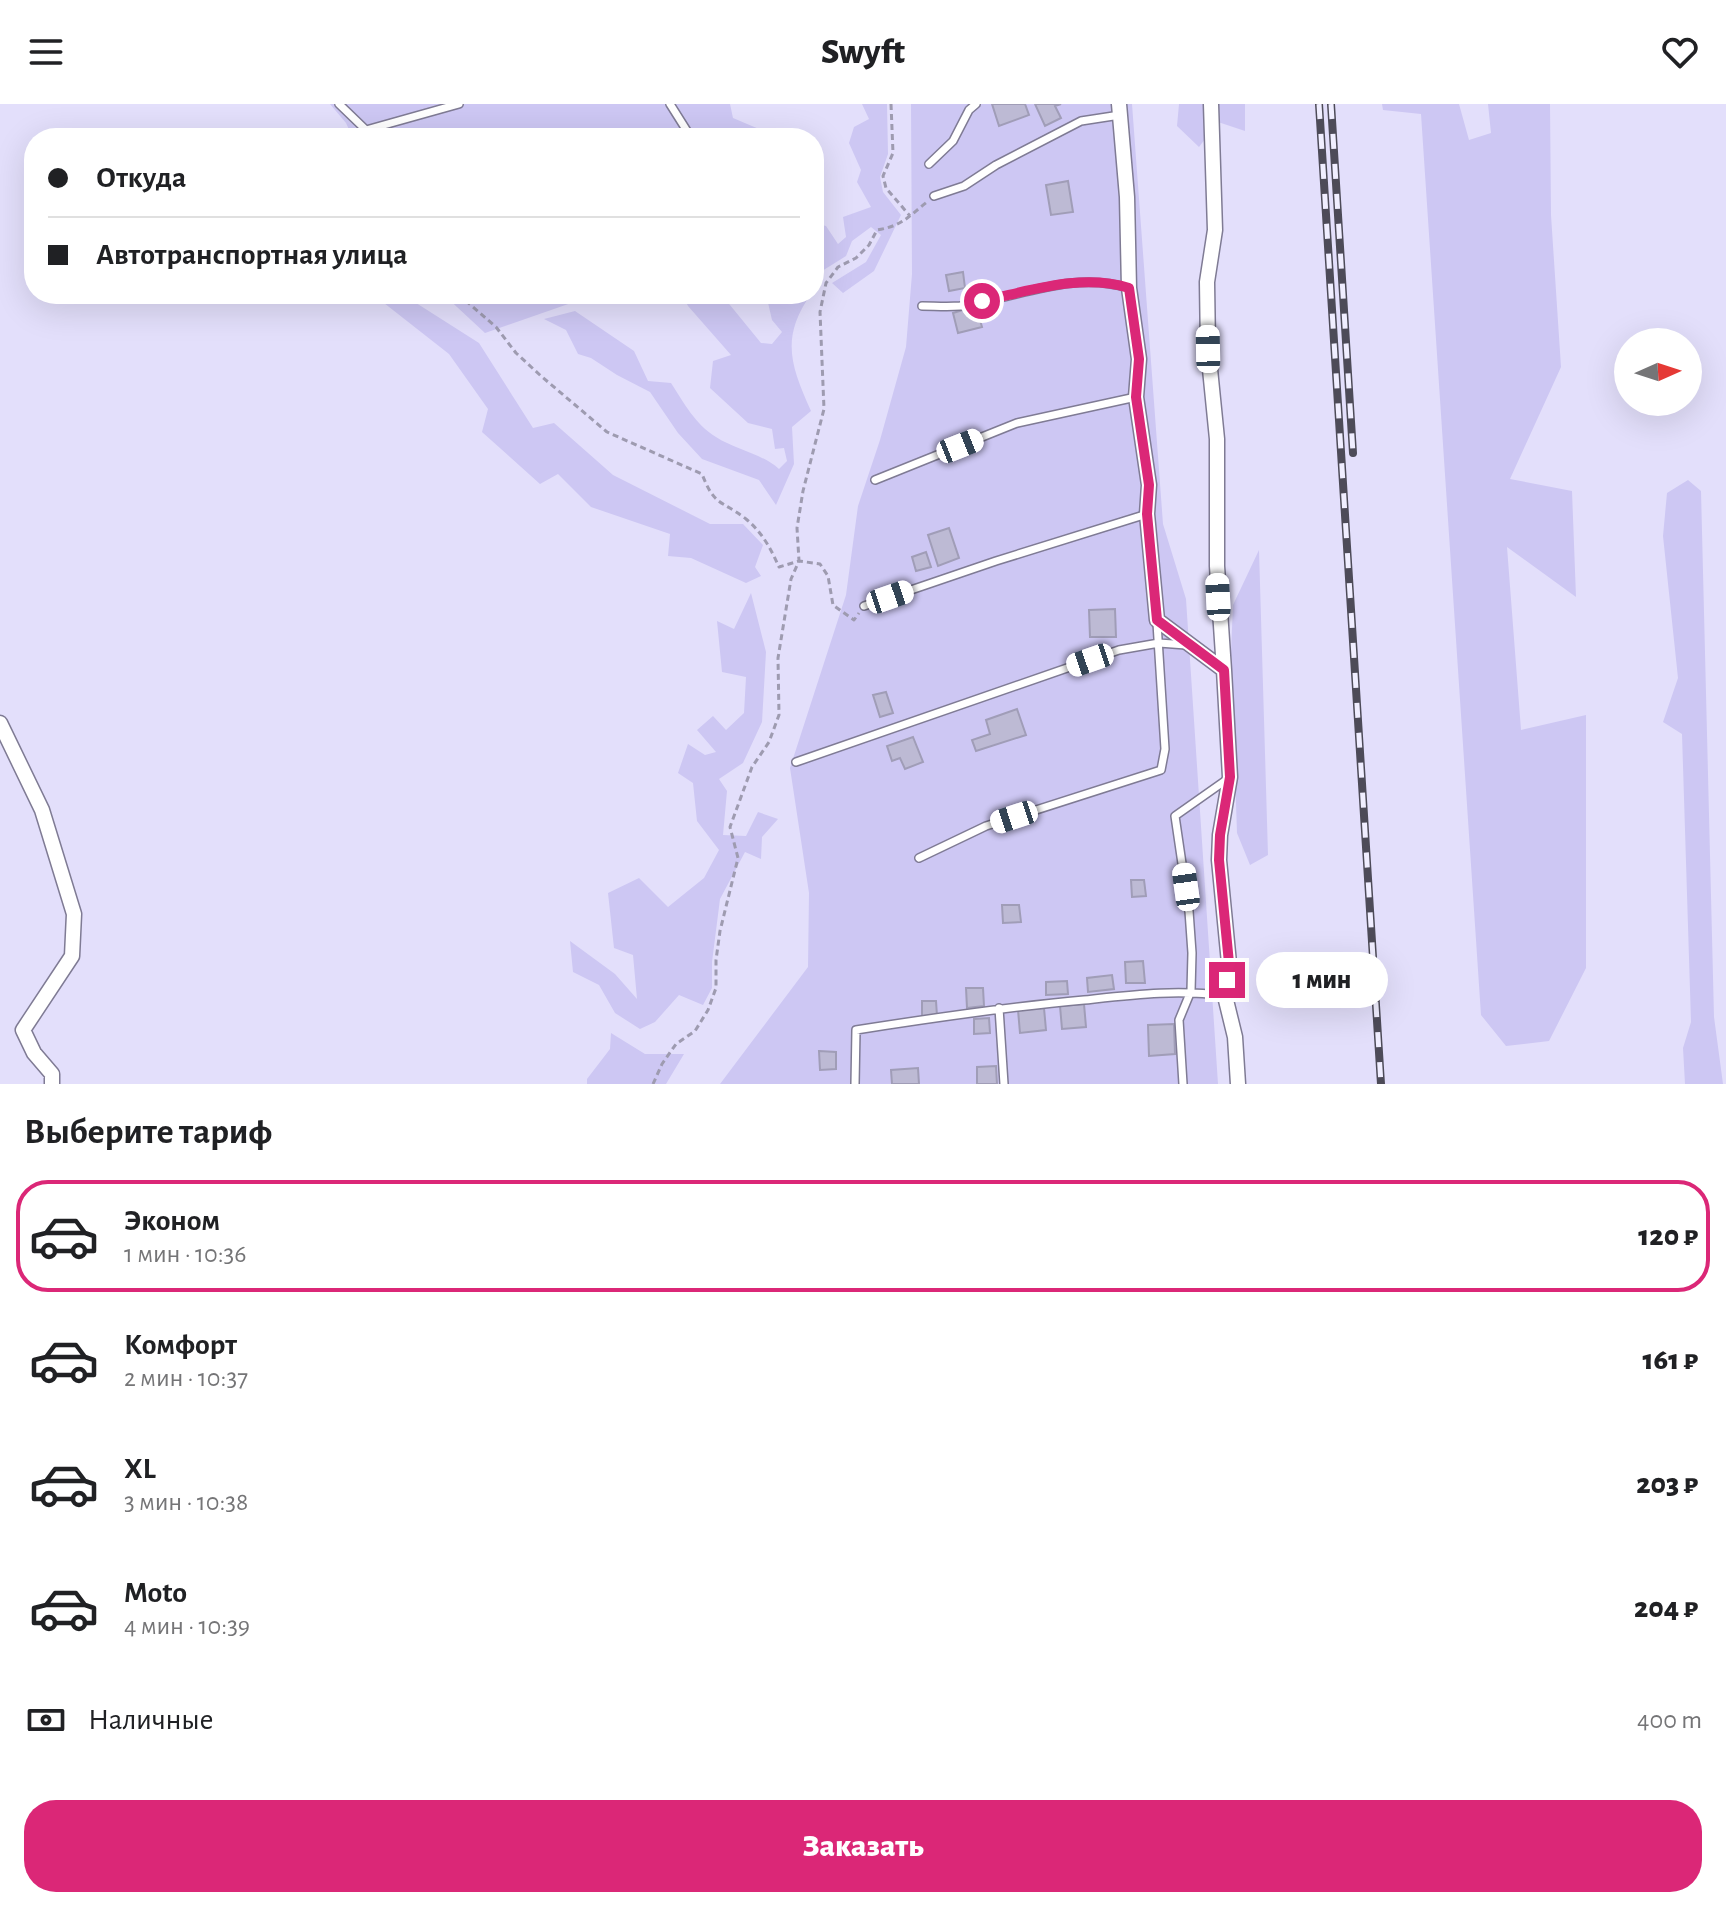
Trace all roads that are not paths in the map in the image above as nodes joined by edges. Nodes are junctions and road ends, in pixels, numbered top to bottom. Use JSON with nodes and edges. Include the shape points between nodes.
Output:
{"nodes":[{"id":1,"x":339,"y":104,"type":"edge"},
{"id":2,"x":459,"y":104,"type":"edge"},
{"id":3,"x":670,"y":104,"type":"edge"},
{"id":4,"x":976,"y":104,"type":"edge"},
{"id":5,"x":1211,"y":104,"type":"edge"},
{"id":6,"x":1120,"y":110,"type":"edge"},
{"id":7,"x":361,"y":128,"type":"edge"},
{"id":8,"x":385,"y":128,"type":"edge"},
{"id":9,"x":685,"y":128,"type":"edge"},
{"id":10,"x":929,"y":164,"type":"dead end"},
{"id":11,"x":934,"y":196,"type":"road end"},
{"id":12,"x":1129,"y":288,"type":"junction"},
{"id":13,"x":922,"y":306,"type":"dead end"},
{"id":14,"x":1136,"y":397,"type":"junction"},
{"id":15,"x":875,"y":480,"type":"dead end"},
{"id":16,"x":1147,"y":514,"type":"junction"},
{"id":17,"x":864,"y":606,"type":"road end"},
{"id":18,"x":1157,"y":620,"type":"junction"},
{"id":19,"x":1159,"y":643,"type":"junction"},
{"id":20,"x":1188,"y":645,"type":"junction"},
{"id":21,"x":1224,"y":670,"type":"junction"},
{"id":22,"x":0,"y":723,"type":"edge"},
{"id":23,"x":796,"y":762,"type":"dead end"},
{"id":24,"x":1230,"y":777,"type":"junction"},
{"id":25,"x":919,"y":858,"type":"dead end"},
{"id":26,"x":1191,"y":991,"type":"junction"},
{"id":27,"x":1225,"y":996,"type":"junction"},
{"id":28,"x":999,"y":1008,"type":"junction"},
{"id":29,"x":52,"y":1084,"type":"edge"},
{"id":30,"x":855,"y":1084,"type":"edge"},
{"id":31,"x":1004,"y":1084,"type":"edge"},
{"id":32,"x":1183,"y":1084,"type":"edge"},
{"id":33,"x":1238,"y":1084,"type":"edge"}],
"edges":[{"from":1,"to":7,"type":"lane"},
{"from":2,"to":8,"type":"lane"},
{"from":3,"to":9,"type":"lane"},
{"from":4,"to":10,"type":"lane","via":[[953,141]]},
{"from":5,"to":21,"type":"street","via":[[1215,230],[1207,282],[1208,349],[1217,439]]},
{"from":6,"to":11,"type":"lane","via":[[1081,121],[964,186]]},
{"from":6,"to":12,"type":"street"},
{"from":12,"to":13,"type":"lane","via":[[1108,281],[1079,281],[959,306]]},
{"from":12,"to":14,"type":"street","via":[[1139,359]]},
{"from":14,"to":15,"type":"lane","via":[[1017,423]]},
{"from":14,"to":16,"type":"street","via":[[1149,485]]},
{"from":16,"to":17,"type":"lane"},
{"from":16,"to":18,"type":"street"},
{"from":18,"to":19,"type":"lane"},
{"from":18,"to":20,"type":"street"},
{"from":19,"to":20,"type":"lane"},
{"from":19,"to":23,"type":"lane","via":[[1119,650]]},
{"from":19,"to":25,"type":"lane","via":[[1165,749],[1161,770],[986,826]]},
{"from":20,"to":21,"type":"street"},
{"from":21,"to":24,"type":"street"},
{"from":22,"to":29,"type":"street","via":[[42,810],[74,914],[72,956],[23,1030],[52,1074]]},
{"from":24,"to":26,"type":"lane","via":[[1175,816],[1189,911]]},
{"from":24,"to":27,"type":"street","via":[[1219,860],[1229,963]]},
{"from":26,"to":27,"type":"lane"},
{"from":26,"to":28,"type":"lane"},
{"from":26,"to":32,"type":"lane","via":[[1179,1020]]},
{"from":27,"to":33,"type":"street"},
{"from":28,"to":30,"type":"lane","via":[[856,1030]]},
{"from":28,"to":31,"type":"lane"}]}
